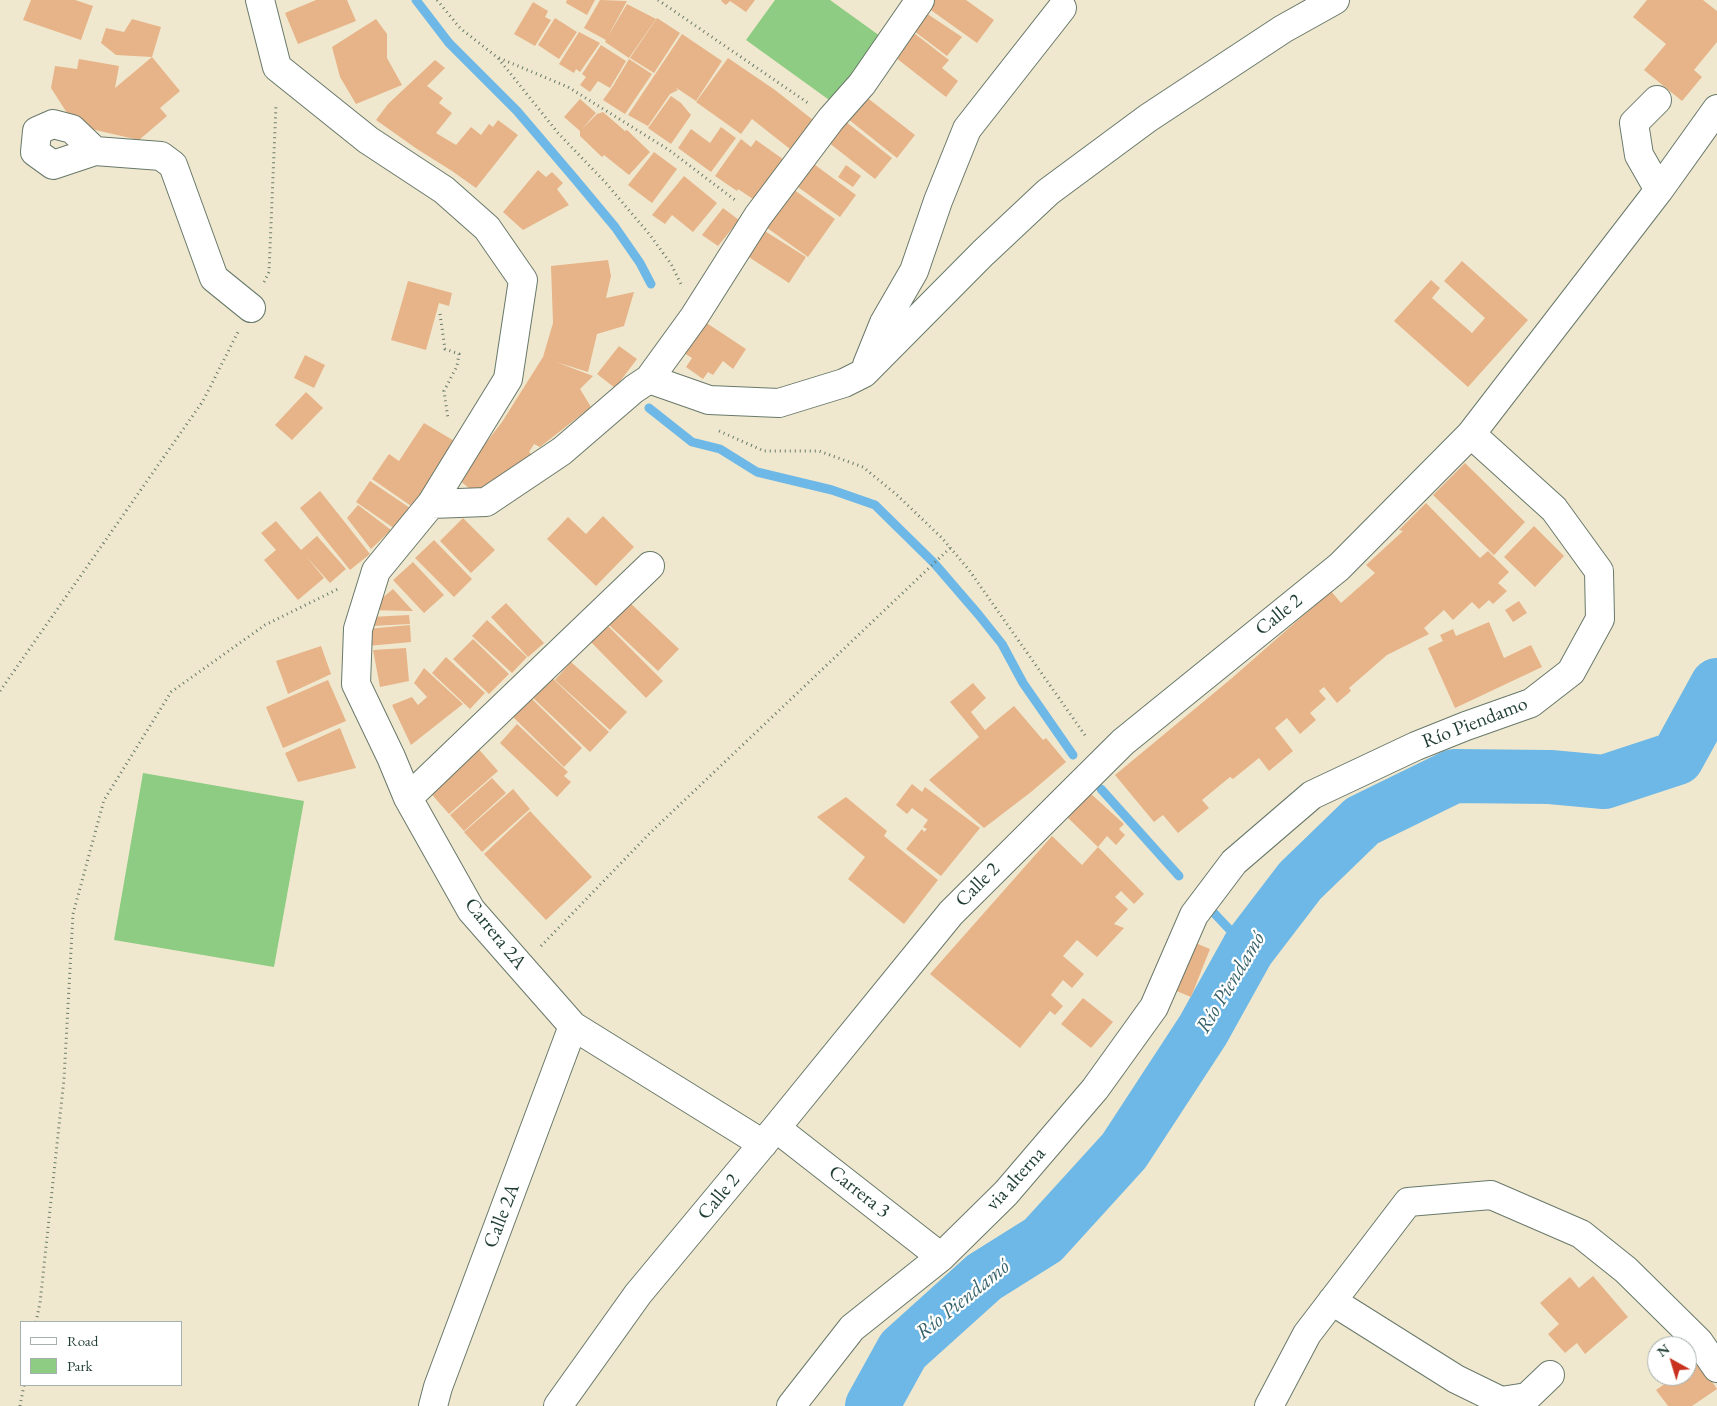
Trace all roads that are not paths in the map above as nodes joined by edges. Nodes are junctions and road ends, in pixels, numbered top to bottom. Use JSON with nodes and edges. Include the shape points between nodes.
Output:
{"nodes":[{"id":1,"x":260,"y":0,"type":"edge"},
{"id":2,"x":920,"y":0,"type":"edge"},
{"id":3,"x":1336,"y":0,"type":"edge"},
{"id":4,"x":1062,"y":8,"type":"dead end"},
{"id":5,"x":1658,"y":100,"type":"dead end"},
{"id":6,"x":1717,"y":109,"type":"edge"},
{"id":7,"x":95,"y":151,"type":"dead end"},
{"id":8,"x":1659,"y":190,"type":"junction"},
{"id":9,"x":251,"y":308,"type":"road end"},
{"id":10,"x":864,"y":373,"type":"junction"},
{"id":11,"x":649,"y":378,"type":"junction"},
{"id":12,"x":1471,"y":434,"type":"junction"},
{"id":13,"x":431,"y":504,"type":"junction"},
{"id":14,"x":650,"y":566,"type":"dead end"},
{"id":15,"x":408,"y":798,"type":"junction"},
{"id":16,"x":1194,"y":915,"type":"joint"},
{"id":17,"x":573,"y":1026,"type":"junction"},
{"id":18,"x":770,"y":1136,"type":"junction"},
{"id":19,"x":942,"y":1257,"type":"junction"},
{"id":20,"x":1332,"y":1302,"type":"junction"},
{"id":21,"x":1717,"y":1368,"type":"edge"},
{"id":22,"x":1550,"y":1374,"type":"dead end"},
{"id":23,"x":433,"y":1406,"type":"edge"},
{"id":24,"x":558,"y":1406,"type":"edge"},
{"id":25,"x":791,"y":1406,"type":"edge"},
{"id":26,"x":1269,"y":1406,"type":"edge"}],
"edges":[{"from":1,"to":13,"type":"street","via":[[277,67],[368,140],[444,190],[487,228],[523,280],[508,379]]},
{"from":2,"to":11,"type":"street","via":[[862,84],[758,216],[694,317]]},
{"from":3,"to":10,"type":"street","via":[[1283,29],[1148,118],[1048,192]]},
{"from":4,"to":10,"type":"street","via":[[967,129],[914,271],[884,323]]},
{"from":5,"to":8,"type":"street","via":[[1634,123],[1639,155]]},
{"from":6,"to":8,"type":"street","name":"Calle 2"},
{"from":7,"to":9,"type":"street","via":[[161,156],[173,165],[214,278]]},
{"from":8,"to":12,"type":"street","name":"Calle 2"},
{"from":10,"to":11,"type":"street","via":[[844,383],[779,403],[709,400]]},
{"from":11,"to":13,"type":"street","via":[[562,451],[486,502]]},
{"from":12,"to":16,"type":"street","name":"Río Piendamo","via":[[1554,509],[1599,571],[1600,619],[1572,672],[1531,703],[1416,746],[1312,795],[1234,862]]},
{"from":12,"to":18,"type":"street","name":"Calle 2","via":[[1339,566],[1123,742],[951,913]]},
{"from":13,"to":15,"type":"street","name":"Carrera 2A","via":[[376,571],[358,629],[356,684]]},
{"from":14,"to":15,"type":"street"},
{"from":15,"to":17,"type":"street","name":"Carrera 2A","via":[[471,910]]},
{"from":16,"to":19,"type":"street","name":"via alterna","via":[[1154,1007],[1095,1089],[1006,1193]]},
{"from":17,"to":18,"type":"street","name":"Carrera 2A"},
{"from":17,"to":23,"type":"street","name":"Calle 2A"},
{"from":18,"to":19,"type":"street","name":"Carrera 3"},
{"from":18,"to":24,"type":"street","name":"Calle 2","via":[[638,1294]]},
{"from":19,"to":25,"type":"street","name":"via alterna","via":[[852,1328]]},
{"from":20,"to":21,"type":"street","via":[[1408,1202],[1491,1195],[1581,1234],[1626,1270],[1699,1342]]},
{"from":20,"to":22,"type":"street","via":[[1456,1379],[1501,1400],[1527,1398]]},
{"from":20,"to":26,"type":"street","via":[[1307,1334]]}]}
